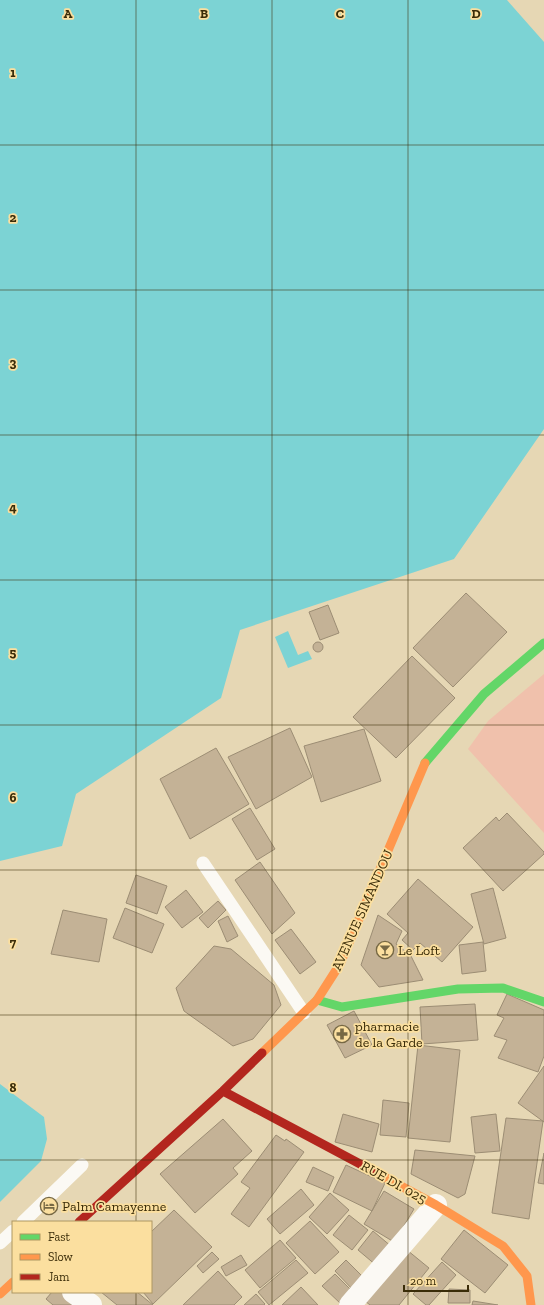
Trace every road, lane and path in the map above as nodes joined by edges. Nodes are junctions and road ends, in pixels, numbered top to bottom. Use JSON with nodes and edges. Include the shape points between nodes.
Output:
{"nodes":[{"id":1,"x":544,"y":643,"type":"edge"},
{"id":2,"x":203,"y":863,"type":"dead end"},
{"id":3,"x":317,"y":1000,"type":"junction"},
{"id":4,"x":544,"y":1002,"type":"edge"},
{"id":5,"x":304,"y":1013,"type":"junction"},
{"id":6,"x":223,"y":1091,"type":"junction"},
{"id":7,"x":82,"y":1165,"type":"dead end"},
{"id":8,"x":436,"y":1205,"type":"junction"},
{"id":9,"x":24,"y":1221,"type":"edge"},
{"id":10,"x":80,"y":1221,"type":"edge"},
{"id":11,"x":12,"y":1232,"type":"edge"},
{"id":12,"x":0,"y":1244,"type":"edge"},
{"id":13,"x":12,"y":1283,"type":"edge"},
{"id":14,"x":74,"y":1293,"type":"edge"},
{"id":15,"x":0,"y":1294,"type":"edge"},
{"id":16,"x":91,"y":1305,"type":"edge"},
{"id":17,"x":350,"y":1305,"type":"edge"},
{"id":18,"x":531,"y":1305,"type":"edge"}],
"edges":[{"from":1,"to":3,"type":"main road","name":"AVENUE SIMANDOU","via":[[484,694],[425,763],[340,964]]},
{"from":2,"to":5,"type":"lane"},
{"from":3,"to":4,"type":"main road","via":[[342,1007],[458,989],[503,988]]},
{"from":3,"to":5,"type":"main road","name":"AVENUE SIMANDOU"},
{"from":5,"to":6,"type":"main road","name":"AVENUE SIMANDOU"},
{"from":6,"to":8,"type":"main road","name":"RUE DI. 025"},
{"from":6,"to":10,"type":"main road","name":"AVENUE SIMANDOU"},
{"from":7,"to":9,"type":"lane"},
{"from":8,"to":17,"type":"street"},
{"from":8,"to":18,"type":"main road","name":"RUE DI. 025","via":[[503,1246],[527,1276]]},
{"from":11,"to":12,"type":"lane"},
{"from":13,"to":15,"type":"main road"},
{"from":14,"to":16,"type":"street"}]}
